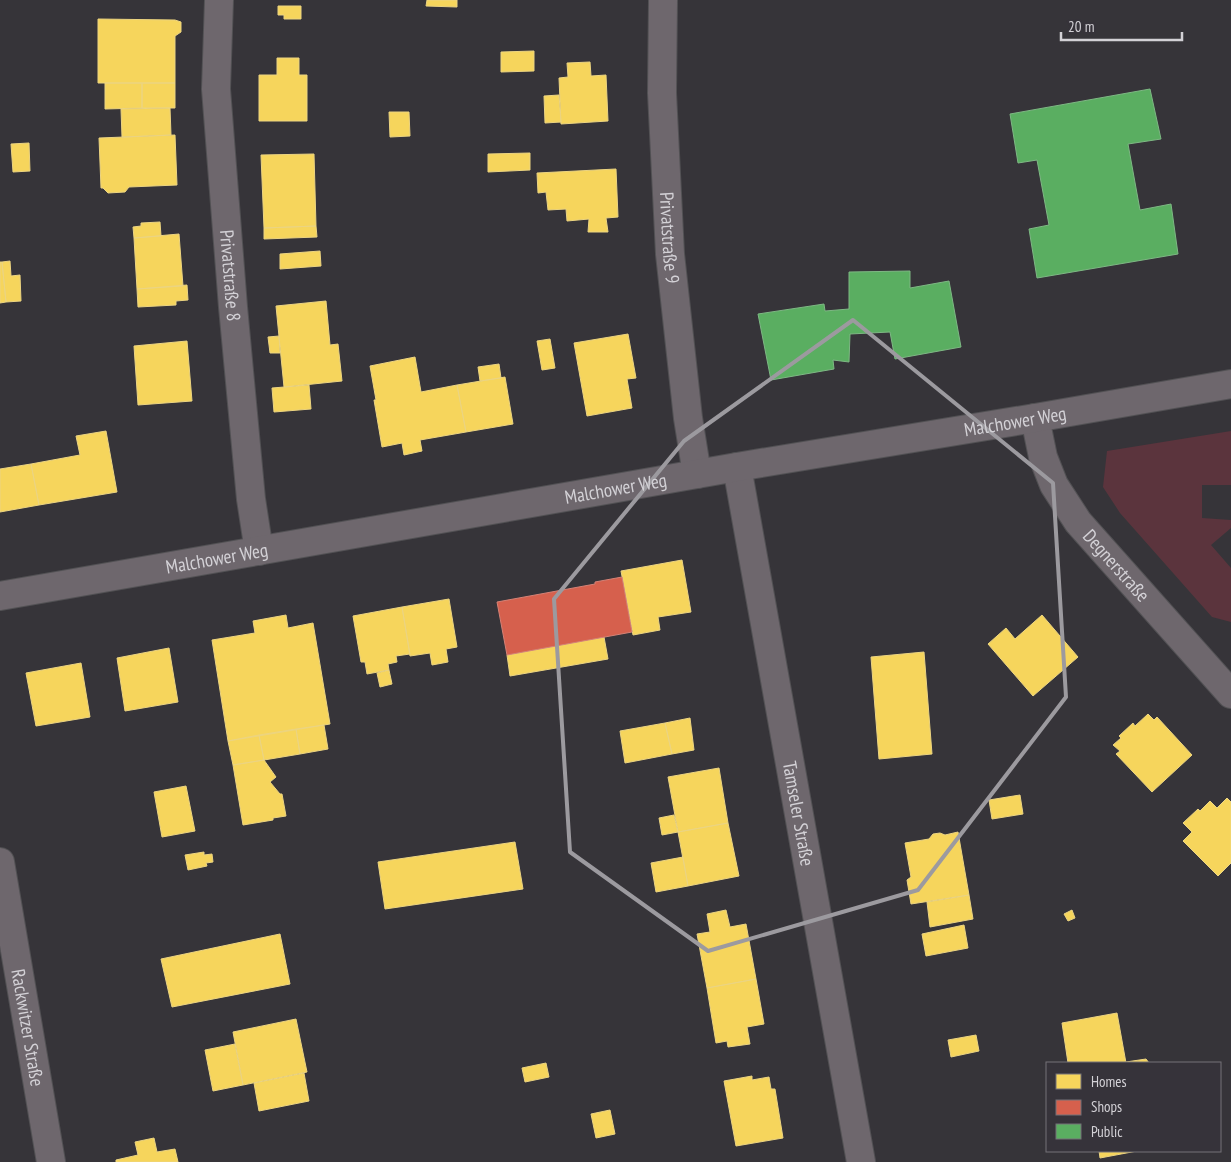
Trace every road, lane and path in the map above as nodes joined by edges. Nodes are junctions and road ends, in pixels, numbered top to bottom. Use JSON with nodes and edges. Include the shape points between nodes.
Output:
{"nodes":[{"id":1,"x":219,"y":0,"type":"edge"},
{"id":2,"x":663,"y":0,"type":"edge"},
{"id":3,"x":1231,"y":384,"type":"edge"},
{"id":4,"x":1035,"y":418,"type":"junction"},
{"id":5,"x":737,"y":467,"type":"junction"},
{"id":6,"x":697,"y":474,"type":"junction"},
{"id":7,"x":260,"y":551,"type":"junction"},
{"id":8,"x":0,"y":596,"type":"edge"},
{"id":9,"x":1231,"y":694,"type":"edge"},
{"id":10,"x":0,"y":862,"type":"edge"},
{"id":11,"x":51,"y":1162,"type":"edge"},
{"id":12,"x":861,"y":1162,"type":"edge"}],
"edges":[{"from":1,"to":7,"type":"street","name":"Privatstraße 8","via":[[216,89],[232,307],[250,490]]},
{"from":2,"to":6,"type":"street","name":"Privatstraße 9","via":[[662,93],[670,254]]},
{"from":3,"to":4,"type":"street","name":"Malchower Weg"},
{"from":4,"to":5,"type":"street","name":"Malchower Weg"},
{"from":4,"to":9,"type":"street","name":"Degnerstraße","via":[[1043,457],[1054,485],[1078,522]]},
{"from":5,"to":6,"type":"street","name":"Malchower Weg"},
{"from":5,"to":12,"type":"street","name":"Tamseler Straße"},
{"from":6,"to":7,"type":"street","name":"Malchower Weg"},
{"from":7,"to":8,"type":"street","name":"Malchower Weg"},
{"from":10,"to":11,"type":"street","name":"Rackwitzer Straße"}]}
